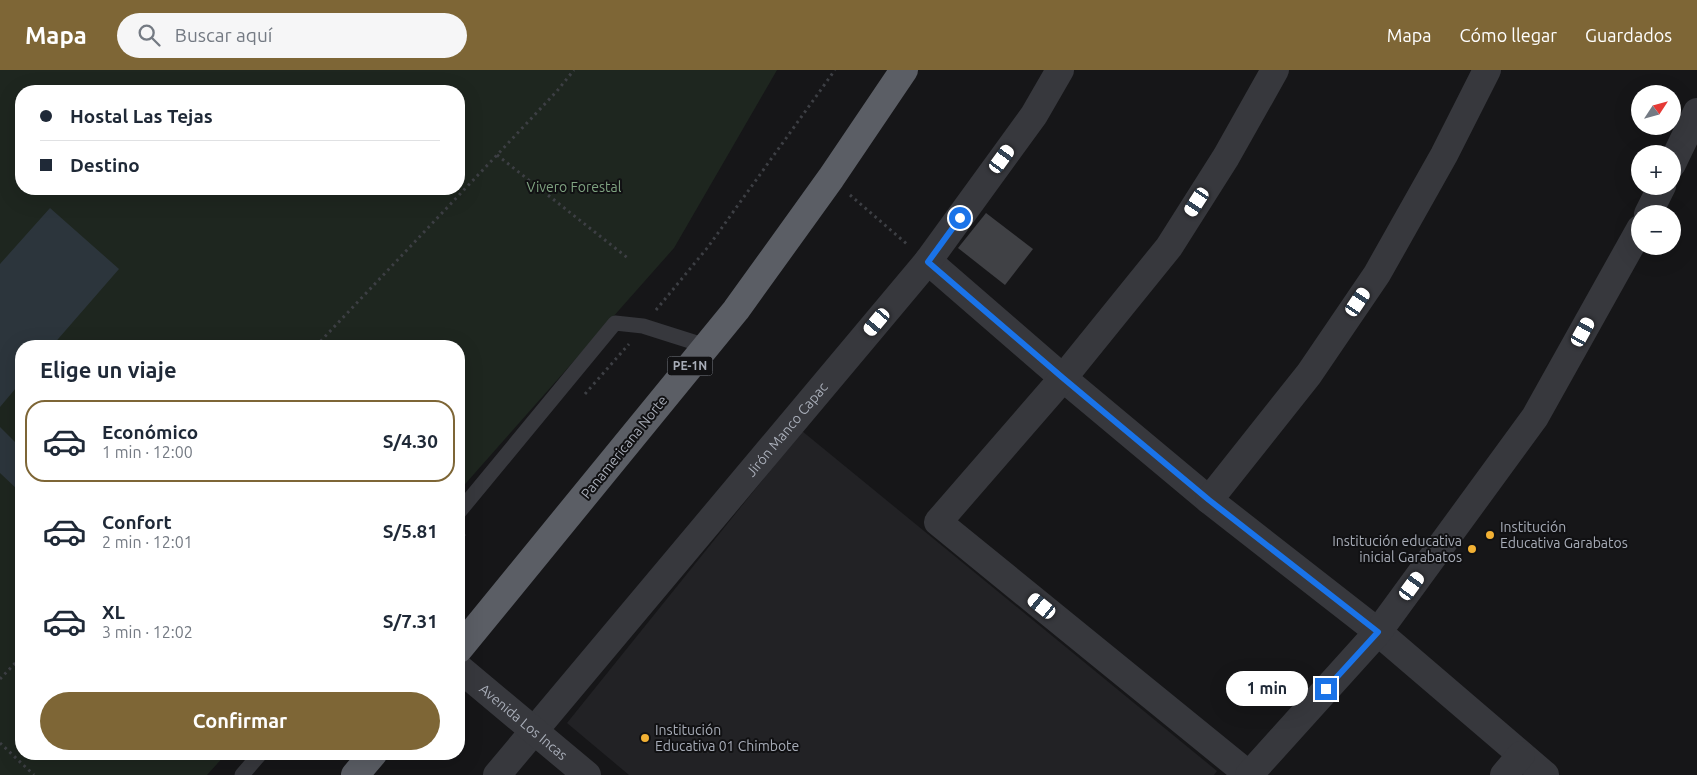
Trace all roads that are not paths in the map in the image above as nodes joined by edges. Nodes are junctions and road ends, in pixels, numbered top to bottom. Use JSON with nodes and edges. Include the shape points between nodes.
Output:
{"nodes":[{"id":1,"x":904,"y":70,"type":"edge"},
{"id":2,"x":1060,"y":70,"type":"edge"},
{"id":3,"x":1275,"y":70,"type":"edge"},
{"id":4,"x":1487,"y":70,"type":"edge"},
{"id":5,"x":1697,"y":112,"type":"edge"},
{"id":6,"x":1681,"y":145,"type":"edge"},
{"id":7,"x":1631,"y":245,"type":"edge"},
{"id":8,"x":928,"y":262,"type":"junction"},
{"id":9,"x":706,"y":346,"type":"junction"},
{"id":10,"x":1063,"y":378,"type":"junction"},
{"id":11,"x":1209,"y":500,"type":"junction"},
{"id":12,"x":465,"y":505,"type":"edge"},
{"id":13,"x":1378,"y":632,"type":"junction"},
{"id":14,"x":465,"y":642,"type":"edge"},
{"id":15,"x":465,"y":673,"type":"edge"},
{"id":16,"x":534,"y":731,"type":"junction"},
{"id":17,"x":255,"y":760,"type":"edge"},
{"id":18,"x":368,"y":760,"type":"edge"},
{"id":19,"x":1512,"y":765,"type":"edge"},
{"id":20,"x":242,"y":775,"type":"edge"},
{"id":21,"x":355,"y":775,"type":"edge"},
{"id":22,"x":497,"y":775,"type":"edge"},
{"id":23,"x":587,"y":775,"type":"edge"},
{"id":24,"x":1249,"y":775,"type":"edge"},
{"id":25,"x":1545,"y":775,"type":"edge"}],
"edges":[{"from":1,"to":9,"type":"highway","name":"Panamericana Norte","number":"PE-1N","via":[[831,178],[736,310]]},
{"from":2,"to":8,"type":"street","name":"Jirón Manco Capac","via":[[1034,115]]},
{"from":3,"to":10,"type":"street","via":[[1226,158],[1169,247]]},
{"from":4,"to":11,"type":"street","via":[[1377,274],[1309,374]]},
{"from":5,"to":6,"type":"street"},
{"from":7,"to":13,"type":"street","via":[[1535,417]]},
{"from":8,"to":10,"type":"street"},
{"from":8,"to":16,"type":"street","name":"Jirón Manco Capac"},
{"from":9,"to":12,"type":"lane","via":[[643,326],[615,323]]},
{"from":9,"to":14,"type":"highway","name":"Panamericana Norte","number":"PE-1N"},
{"from":10,"to":11,"type":"street"},
{"from":10,"to":24,"type":"street","via":[[938,522]]},
{"from":11,"to":13,"type":"street"},
{"from":13,"to":19,"type":"street"},
{"from":13,"to":24,"type":"street"},
{"from":15,"to":16,"type":"street","name":"Avenida Los Incas"},
{"from":16,"to":22,"type":"street","name":"Jirón Manco Capac"},
{"from":16,"to":23,"type":"street","name":"Avenida Los Incas"},
{"from":17,"to":20,"type":"lane"},
{"from":18,"to":21,"type":"highway"},
{"from":19,"to":25,"type":"street"}]}
